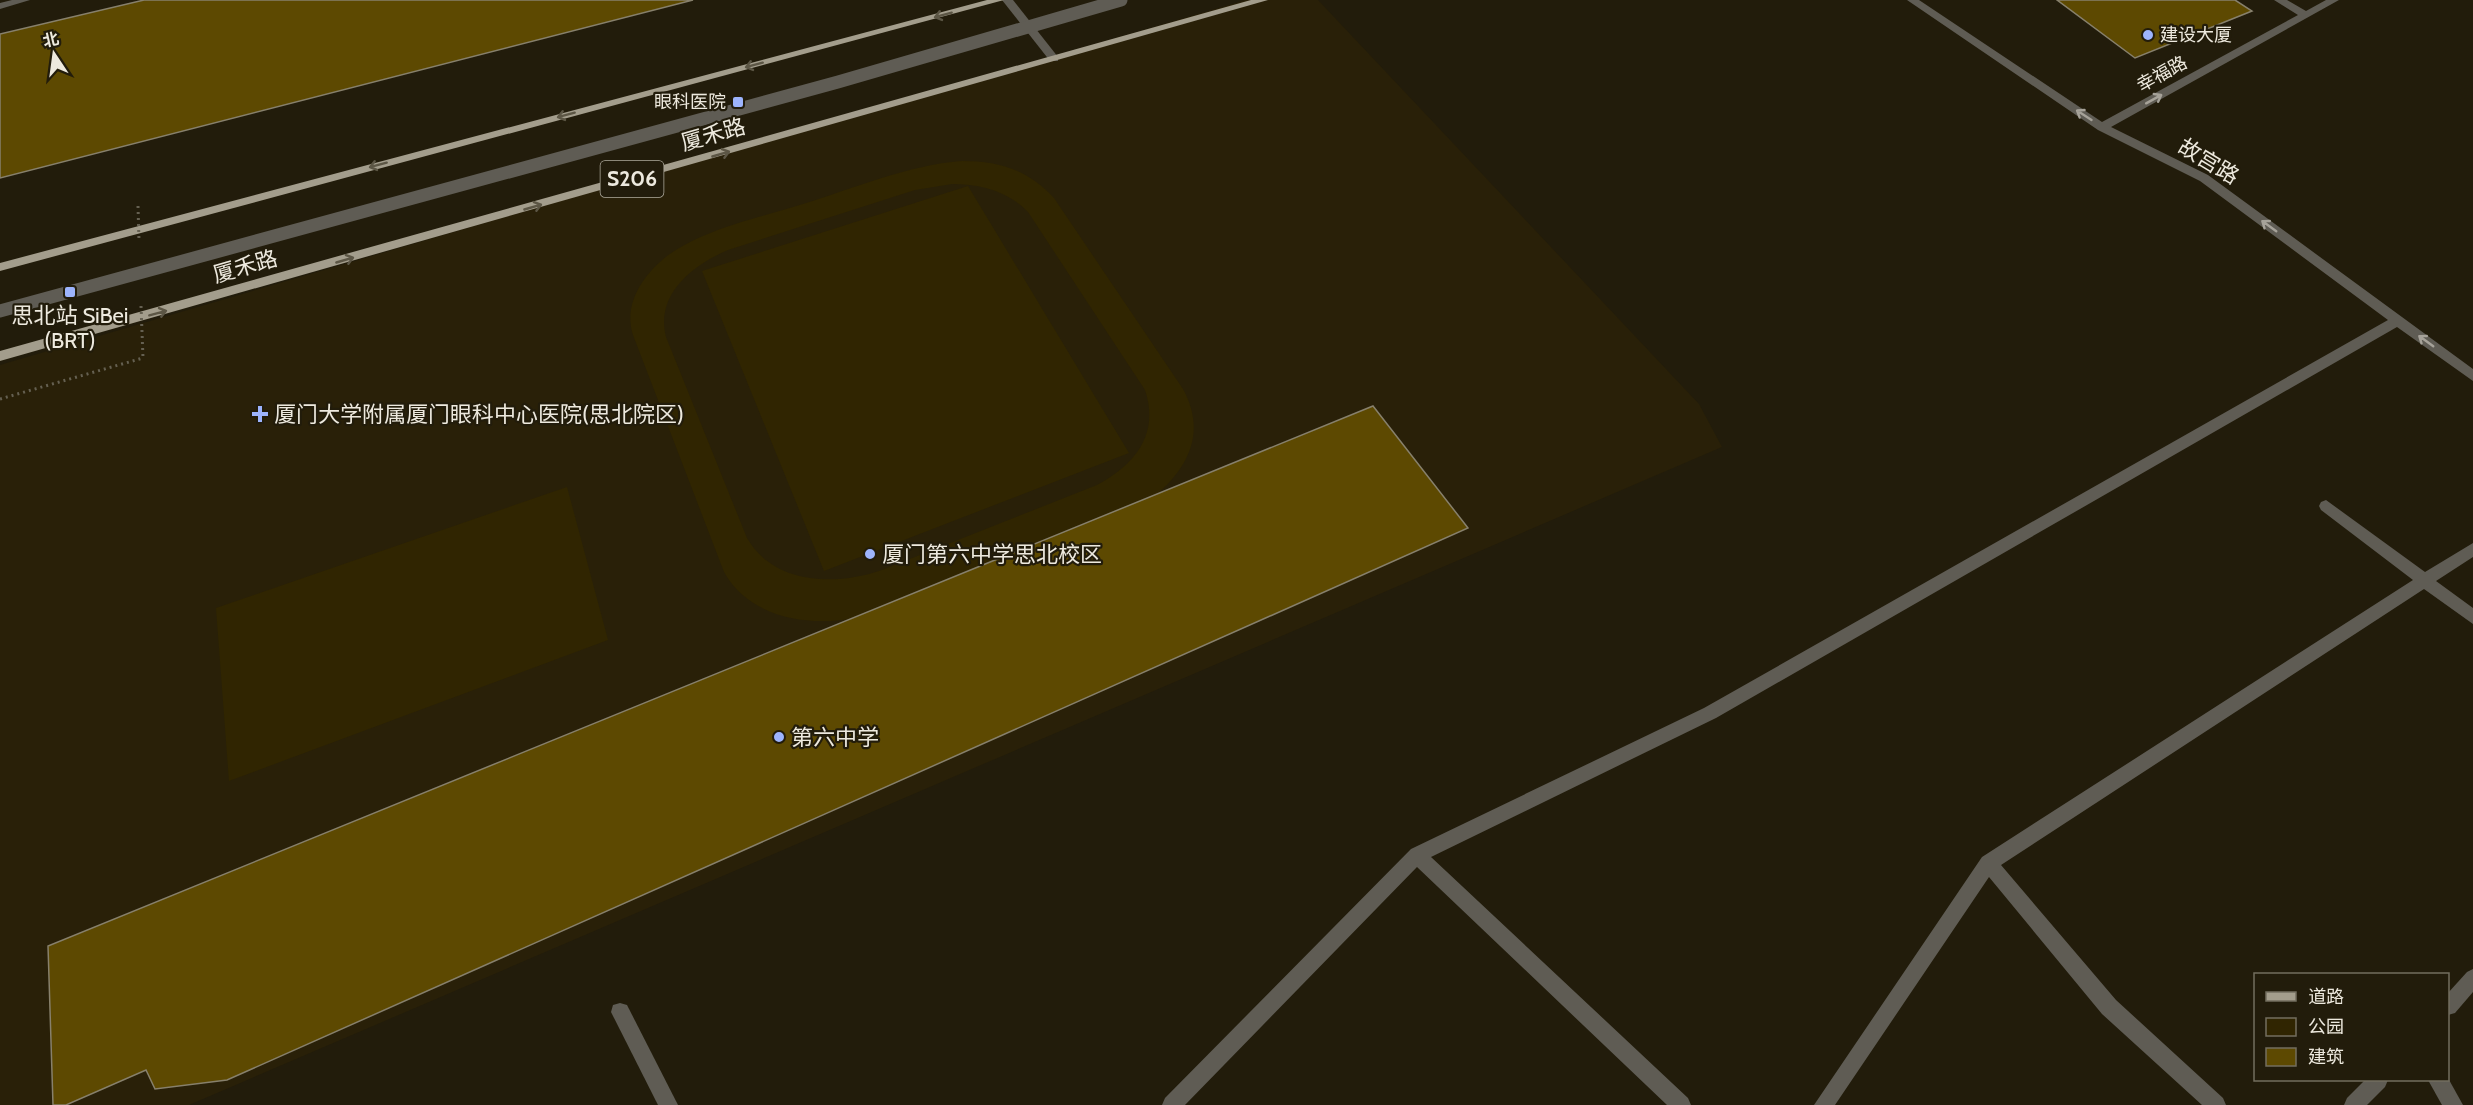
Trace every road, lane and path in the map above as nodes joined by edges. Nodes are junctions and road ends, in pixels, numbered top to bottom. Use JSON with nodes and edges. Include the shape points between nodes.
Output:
{"nodes":[{"id":1,"x":25,"y":0,"type":"edge"},
{"id":2,"x":999,"y":0,"type":"edge"},
{"id":3,"x":1007,"y":0,"type":"edge"},
{"id":4,"x":1121,"y":0,"type":"edge"},
{"id":5,"x":1263,"y":0,"type":"edge"},
{"id":6,"x":1912,"y":0,"type":"edge"},
{"id":7,"x":2279,"y":0,"type":"edge"},
{"id":8,"x":2334,"y":0,"type":"edge"},
{"id":9,"x":0,"y":6,"type":"edge"},
{"id":10,"x":2306,"y":15,"type":"junction"},
{"id":11,"x":1054,"y":59,"type":"junction"},
{"id":12,"x":2103,"y":127,"type":"junction"},
{"id":13,"x":0,"y":267,"type":"edge"},
{"id":14,"x":0,"y":311,"type":"edge"},
{"id":15,"x":2398,"y":320,"type":"junction"},
{"id":16,"x":0,"y":356,"type":"edge"},
{"id":17,"x":143,"y":358,"type":"dead end"},
{"id":18,"x":2473,"y":358,"type":"edge"},
{"id":19,"x":2458,"y":364,"type":"junction"},
{"id":20,"x":2473,"y":376,"type":"edge"},
{"id":21,"x":0,"y":399,"type":"edge"},
{"id":22,"x":2326,"y":506,"type":"dead end"},
{"id":23,"x":2473,"y":549,"type":"edge"},
{"id":24,"x":2425,"y":580,"type":"junction"},
{"id":25,"x":2473,"y":617,"type":"edge"},
{"id":26,"x":1417,"y":855,"type":"junction"},
{"id":27,"x":1988,"y":863,"type":"junction"},
{"id":28,"x":2473,"y":978,"type":"edge"},
{"id":29,"x":2449,"y":1005,"type":"edge"},
{"id":30,"x":620,"y":1012,"type":"dead end"},
{"id":31,"x":2377,"y":1081,"type":"edge"},
{"id":32,"x":2439,"y":1081,"type":"edge"},
{"id":33,"x":668,"y":1105,"type":"edge"},
{"id":34,"x":1172,"y":1105,"type":"edge"},
{"id":35,"x":1681,"y":1105,"type":"edge"},
{"id":36,"x":1824,"y":1105,"type":"edge"},
{"id":37,"x":2216,"y":1105,"type":"edge"},
{"id":38,"x":2354,"y":1105,"type":"edge"},
{"id":39,"x":2453,"y":1105,"type":"edge"}],
"edges":[{"from":1,"to":9,"type":"street"},
{"from":2,"to":13,"type":"main road","one_way":true},
{"from":3,"to":11,"type":"street"},
{"from":4,"to":14,"type":"street","bridge":true,"via":[[838,82]]},
{"from":5,"to":11,"type":"main road","name":"厦禾路","number":"S206"},
{"from":12,"to":6,"type":"street","name":"故宫路","one_way":true},
{"from":7,"to":10,"type":"street"},
{"from":8,"to":10,"type":"street","name":"幸福路"},
{"from":12,"to":10,"type":"street","name":"幸福路","one_way":true},
{"from":16,"to":11,"type":"main road","name":"厦禾路","number":"S206","one_way":true},
{"from":15,"to":12,"type":"street","name":"故宫路","one_way":true,"via":[[2204,178]]},
{"from":19,"to":15,"type":"street","name":"故宫路","one_way":true},
{"from":15,"to":26,"type":"street","via":[[1710,713]]},
{"from":17,"to":21,"type":"path"},
{"from":18,"to":19,"type":"street"},
{"from":19,"to":20,"type":"street","name":"故宫路"},
{"from":22,"to":24,"type":"street"},
{"from":23,"to":24,"type":"street"},
{"from":24,"to":25,"type":"street"},
{"from":24,"to":27,"type":"street"},
{"from":26,"to":34,"type":"street"},
{"from":26,"to":35,"type":"street"},
{"from":27,"to":36,"type":"street"},
{"from":27,"to":37,"type":"street","via":[[2109,1007]]},
{"from":28,"to":29,"type":"street"},
{"from":30,"to":33,"type":"street"},
{"from":31,"to":38,"type":"street"},
{"from":32,"to":39,"type":"street"}]}
